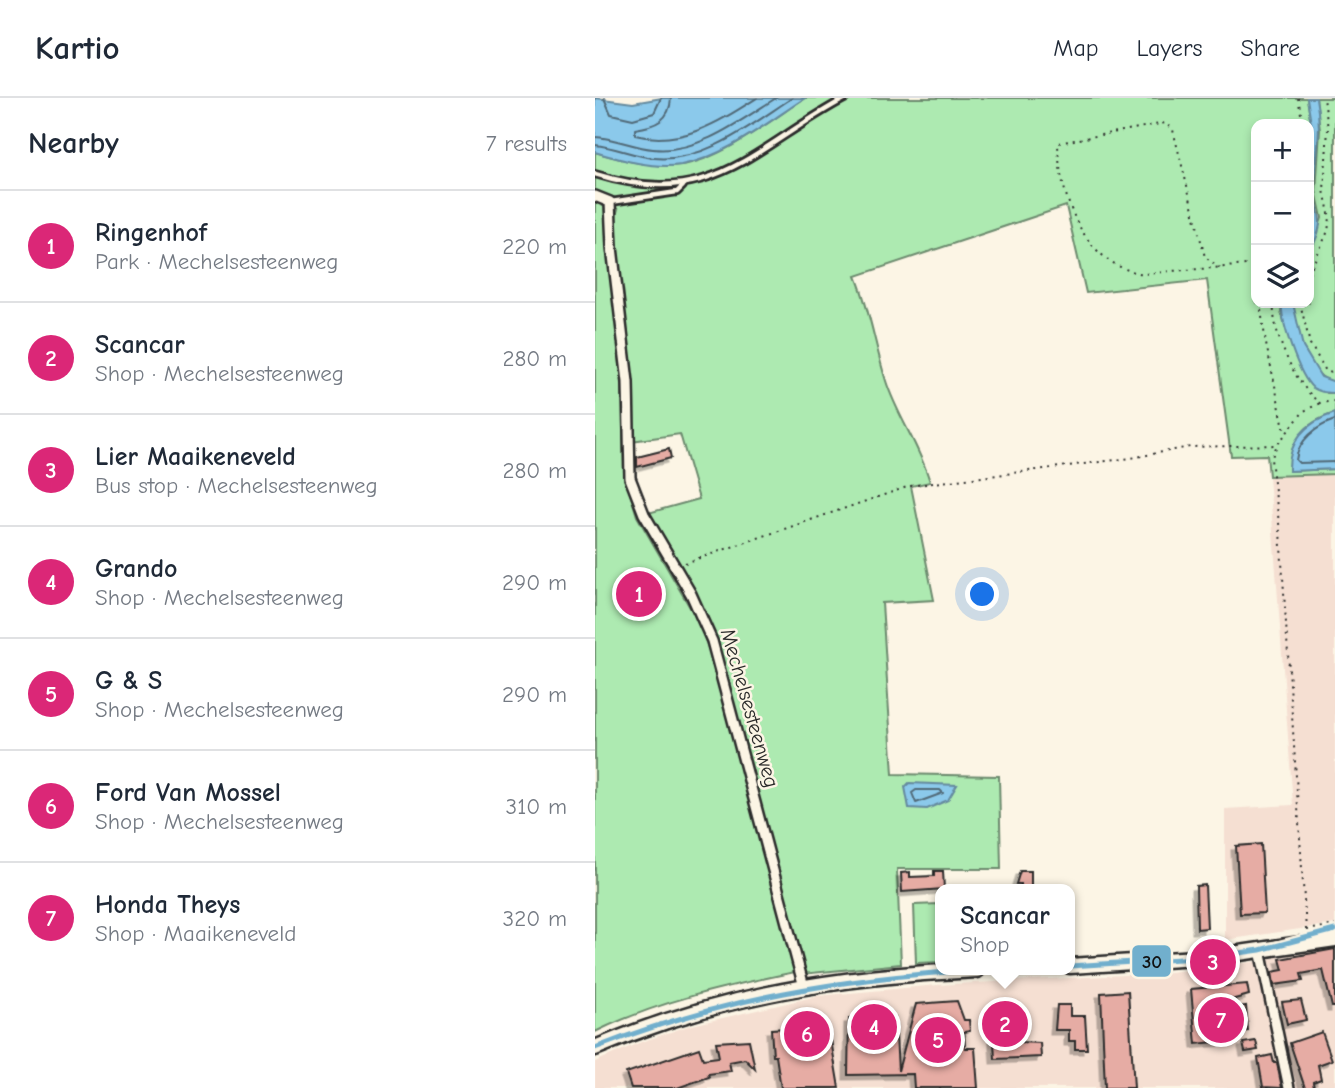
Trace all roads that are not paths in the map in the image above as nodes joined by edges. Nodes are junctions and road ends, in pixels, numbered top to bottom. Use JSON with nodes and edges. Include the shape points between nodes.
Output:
{"nodes":[{"id":1,"x":846,"y":98,"type":"edge"},
{"id":2,"x":595,"y":174,"type":"edge"},
{"id":3,"x":684,"y":186,"type":"junction"},
{"id":4,"x":595,"y":196,"type":"edge"},
{"id":5,"x":610,"y":202,"type":"junction"},
{"id":6,"x":1335,"y":930,"type":"edge"},
{"id":7,"x":1335,"y":939,"type":"edge"},
{"id":8,"x":1260,"y":950,"type":"junction"},
{"id":9,"x":1075,"y":966,"type":"edge"},
{"id":10,"x":935,"y":972,"type":"edge"},
{"id":11,"x":804,"y":987,"type":"junction"},
{"id":12,"x":595,"y":1048,"type":"edge"},
{"id":13,"x":1289,"y":1088,"type":"edge"}],
"edges":[{"from":1,"to":3,"type":"lane","via":[[725,171]]},
{"from":2,"to":3,"type":"lane","via":[[619,181]]},
{"from":3,"to":5,"type":"lane","via":[[677,192]]},
{"from":4,"to":5,"type":"street"},
{"from":5,"to":11,"type":"street","name":"Mechelsesteenweg","via":[[628,382],[630,478],[716,654]]},
{"from":6,"to":8,"type":"main road"},
{"from":7,"to":8,"type":"main road"},
{"from":8,"to":9,"type":"main road"},
{"from":8,"to":13,"type":"street"},
{"from":10,"to":11,"type":"main road","via":[[853,977]]},
{"from":11,"to":12,"type":"main road","via":[[769,991],[700,1010]]}]}
